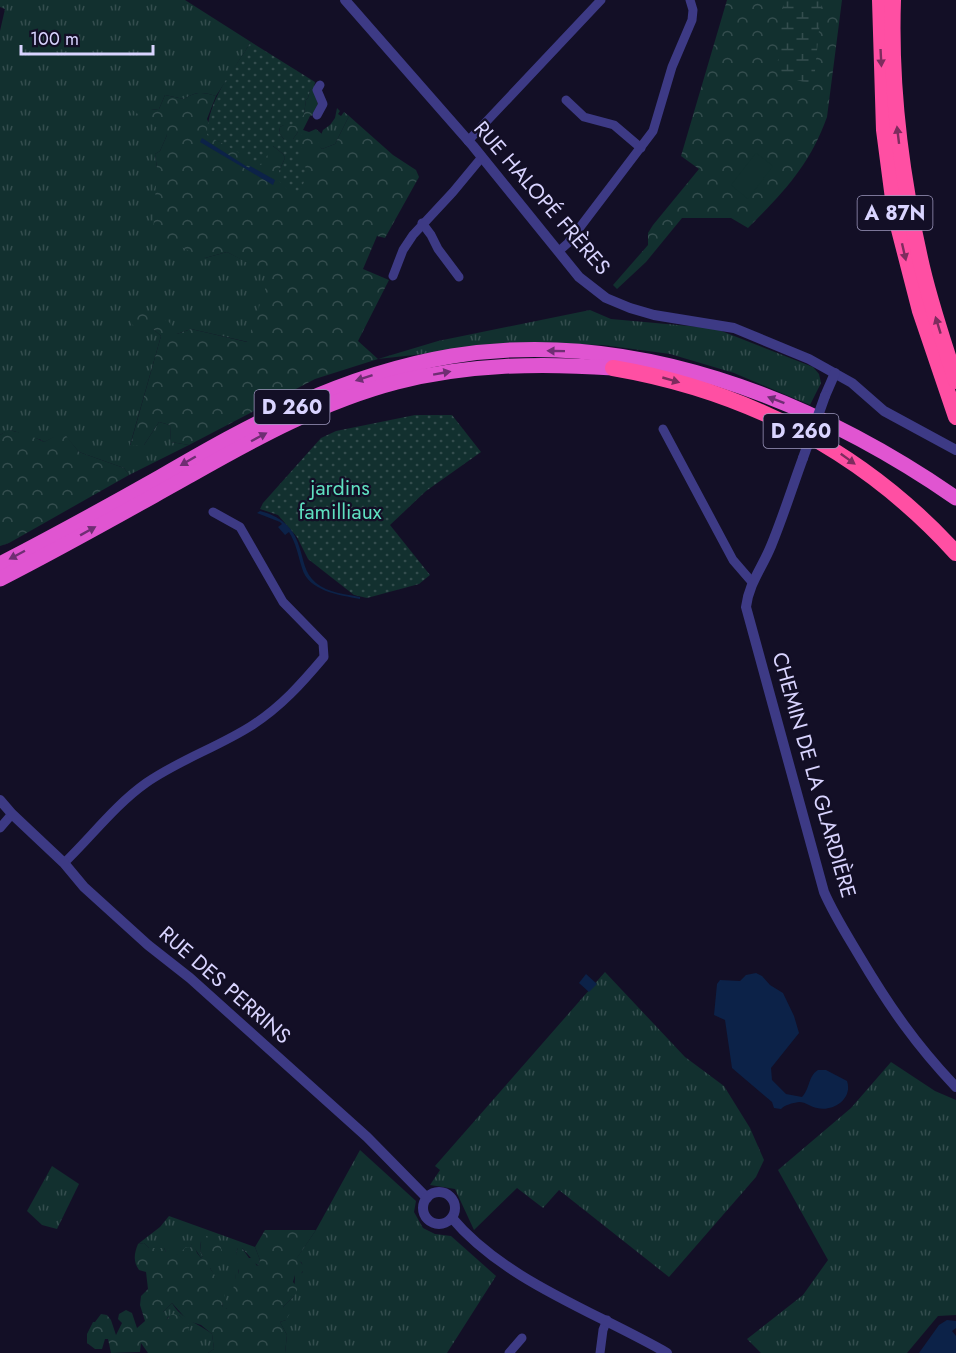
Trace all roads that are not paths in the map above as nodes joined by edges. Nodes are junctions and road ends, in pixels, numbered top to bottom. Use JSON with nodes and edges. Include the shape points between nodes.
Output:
{"nodes":[{"id":1,"x":345,"y":0,"type":"edge"},
{"id":2,"x":601,"y":0,"type":"edge"},
{"id":3,"x":690,"y":0,"type":"edge"},
{"id":4,"x":880,"y":0,"type":"edge"},
{"id":5,"x":893,"y":0,"type":"edge"},
{"id":6,"x":320,"y":86,"type":"dead end"},
{"id":7,"x":566,"y":100,"type":"dead end"},
{"id":8,"x":317,"y":115,"type":"dead end"},
{"id":9,"x":468,"y":141,"type":"junction"},
{"id":10,"x":641,"y":148,"type":"junction"},
{"id":11,"x":482,"y":157,"type":"junction"},
{"id":12,"x":422,"y":223,"type":"junction"},
{"id":13,"x":559,"y":251,"type":"junction"},
{"id":14,"x":393,"y":276,"type":"dead end"},
{"id":15,"x":459,"y":277,"type":"dead end"},
{"id":16,"x":613,"y":368,"type":"joint"},
{"id":17,"x":836,"y":373,"type":"junction"},
{"id":18,"x":956,"y":381,"type":"edge"},
{"id":19,"x":956,"y":417,"type":"edge"},
{"id":20,"x":663,"y":429,"type":"dead end"},
{"id":21,"x":956,"y":450,"type":"edge"},
{"id":22,"x":956,"y":498,"type":"edge"},
{"id":23,"x":213,"y":512,"type":"dead end"},
{"id":24,"x":956,"y":553,"type":"edge"},
{"id":25,"x":0,"y":564,"type":"edge"},
{"id":26,"x":0,"y":579,"type":"edge"},
{"id":27,"x":752,"y":582,"type":"junction"},
{"id":28,"x":0,"y":800,"type":"edge"},
{"id":29,"x":12,"y":814,"type":"junction"},
{"id":30,"x":0,"y":828,"type":"edge"},
{"id":31,"x":64,"y":863,"type":"junction"},
{"id":32,"x":956,"y":1087,"type":"edge"},
{"id":33,"x":427,"y":1197,"type":"junction"},
{"id":34,"x":452,"y":1218,"type":"junction"},
{"id":35,"x":607,"y":1320,"type":"junction"},
{"id":36,"x":522,"y":1338,"type":"dead end"},
{"id":37,"x":509,"y":1353,"type":"edge"},
{"id":38,"x":600,"y":1353,"type":"edge"},
{"id":39,"x":667,"y":1353,"type":"edge"}],
"edges":[{"from":1,"to":9,"type":"street","name":"RUE HALOPÉ FRÈRES"},
{"from":2,"to":9,"type":"street"},
{"from":3,"to":10,"type":"street","via":[[692,20],[672,67],[653,131]]},
{"from":4,"to":19,"type":"highway","number":"A 87N","one_way":true,"via":[[884,130],[895,214],[920,310]]},
{"from":18,"to":5,"type":"highway","number":"A 87N","one_way":true,"via":[[920,260],[902,167]]},
{"from":6,"to":8,"type":"street","via":[[317,90],[323,104]]},
{"from":7,"to":10,"type":"street","via":[[584,117],[614,125]]},
{"from":9,"to":11,"type":"street","name":"RUE HALOPÉ FRÈRES"},
{"from":10,"to":13,"type":"street"},
{"from":11,"to":12,"type":"street"},
{"from":11,"to":13,"type":"street","name":"RUE HALOPÉ FRÈRES"},
{"from":12,"to":14,"type":"street","via":[[403,250]]},
{"from":12,"to":15,"type":"street"},
{"from":13,"to":17,"type":"street","name":"RUE HALOPÉ FRÈRES","via":[[579,277],[614,302],[654,315],[735,328]]},
{"from":16,"to":24,"type":"highway","number":"D 260","one_way":true,"via":[[697,387],[760,411],[817,439],[908,505]]},
{"from":26,"to":16,"type":"highway","number":"D 260","one_way":true,"via":[[265,434],[358,394],[425,376],[493,366],[561,364]]},
{"from":17,"to":21,"type":"street","name":"RUE HALOPÉ FRÈRES","via":[[885,411]]},
{"from":17,"to":27,"type":"street","name":"CHEMIN DE LA GLARDIÈRE","bridge":true,"via":[[773,542]]},
{"from":20,"to":27,"type":"street","via":[[733,560]]},
{"from":22,"to":25,"type":"highway","number":"D 260","one_way":true,"via":[[897,460],[827,423],[716,378],[598,353],[491,352],[400,367],[297,404]]},
{"from":23,"to":31,"type":"street","via":[[240,527],[283,602],[323,643],[324,657],[268,715],[144,784]]},
{"from":27,"to":32,"type":"street","name":"CHEMIN DE LA GLARDIÈRE","via":[[746,607],[824,892],[888,1004]]},
{"from":28,"to":29,"type":"street","name":"RUE DES PERRINS"},
{"from":29,"to":30,"type":"street"},
{"from":29,"to":31,"type":"street","name":"RUE DES PERRINS"},
{"from":31,"to":33,"type":"street","name":"RUE DES PERRINS","via":[[84,887],[367,1137]]},
{"from":33,"to":34,"type":"street","via":[[436,1192],[447,1194],[454,1202]]},
{"from":33,"to":34,"type":"street","via":[[423,1212],[429,1221],[438,1224]]},
{"from":34,"to":35,"type":"street","via":[[464,1233],[509,1268]]},
{"from":35,"to":38,"type":"street"},
{"from":35,"to":39,"type":"street"},
{"from":36,"to":37,"type":"street"}]}
